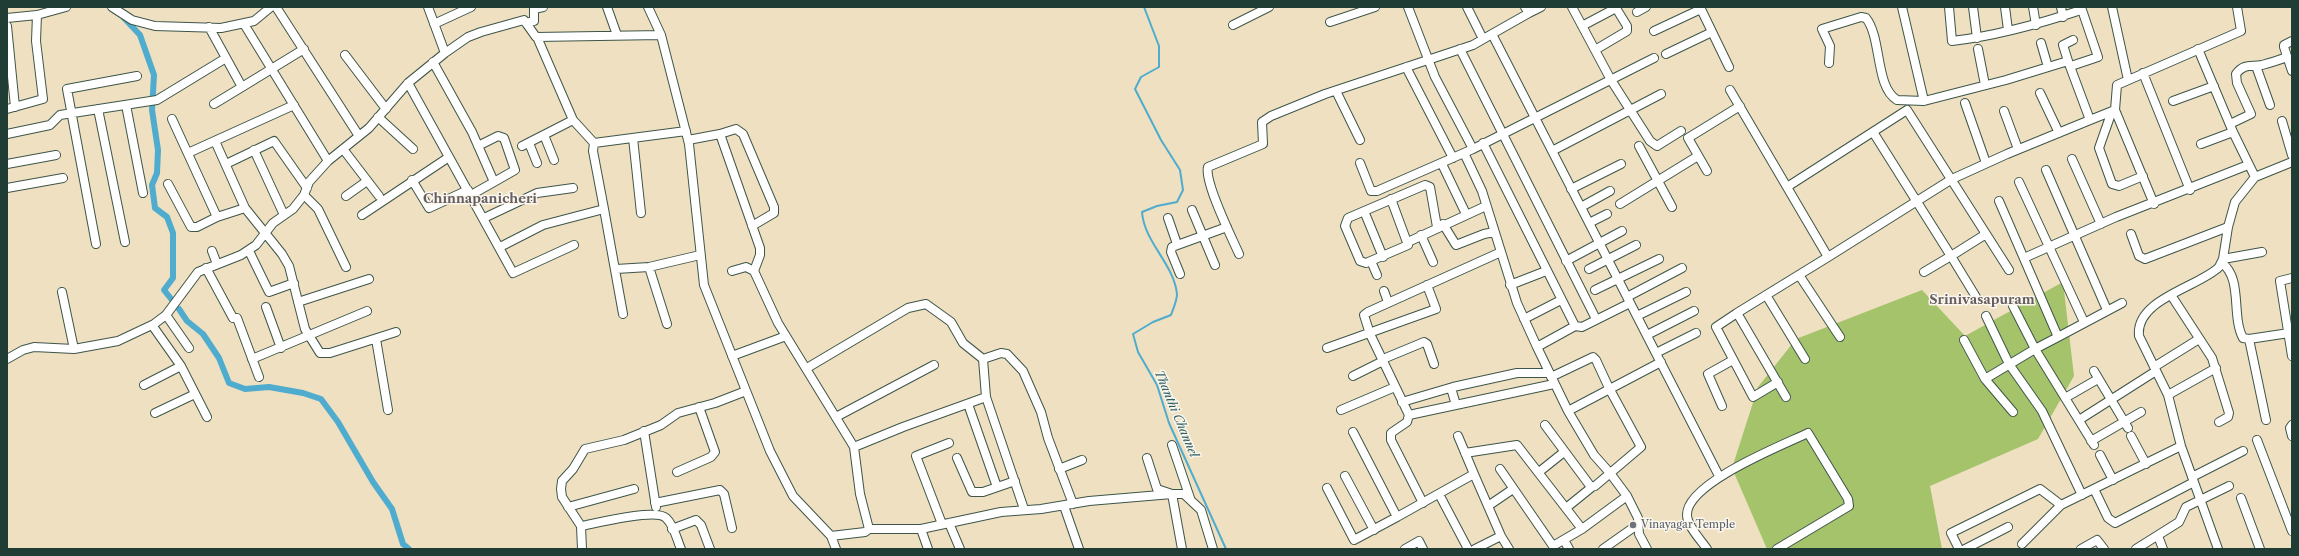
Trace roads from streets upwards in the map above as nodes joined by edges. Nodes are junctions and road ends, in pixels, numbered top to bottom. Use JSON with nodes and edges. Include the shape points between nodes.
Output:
{"nodes":[{"id":1,"x":66,"y":7,"type":"edge"},
{"id":2,"x":112,"y":7,"type":"edge"},
{"id":3,"x":271,"y":7,"type":"edge"},
{"id":4,"x":276,"y":7,"type":"edge"},
{"id":5,"x":428,"y":7,"type":"edge"},
{"id":6,"x":471,"y":7,"type":"edge"},
{"id":7,"x":543,"y":7,"type":"edge"},
{"id":8,"x":606,"y":7,"type":"edge"},
{"id":9,"x":648,"y":7,"type":"edge"},
{"id":10,"x":1269,"y":7,"type":"edge"},
{"id":11,"x":1375,"y":7,"type":"edge"},
{"id":12,"x":1408,"y":7,"type":"edge"},
{"id":13,"x":1467,"y":7,"type":"edge"},
{"id":14,"x":1541,"y":7,"type":"edge"},
{"id":15,"x":1572,"y":7,"type":"edge"},
{"id":16,"x":1646,"y":7,"type":"edge"},
{"id":17,"x":1905,"y":7,"type":"edge"},
{"id":18,"x":1949,"y":7,"type":"edge"},
{"id":19,"x":1973,"y":7,"type":"edge"},
{"id":20,"x":2005,"y":7,"type":"edge"},
{"id":21,"x":2033,"y":7,"type":"edge"},
{"id":22,"x":2061,"y":7,"type":"edge"},
{"id":23,"x":2112,"y":7,"type":"edge"},
{"id":24,"x":2236,"y":7,"type":"edge"},
{"id":25,"x":534,"y":8,"type":"edge"},
{"id":26,"x":1700,"y":8,"type":"edge"},
{"id":27,"x":2081,"y":8,"type":"edge"},
{"id":28,"x":53,"y":9,"type":"edge"},
{"id":29,"x":1527,"y":10,"type":"edge"},
{"id":30,"x":1637,"y":12,"type":"dead end"},
{"id":31,"x":37,"y":15,"type":"junction"},
{"id":32,"x":2063,"y":17,"type":"junction"},
{"id":33,"x":7,"y":18,"type":"edge"},
{"id":34,"x":1330,"y":22,"type":"dead end"},
{"id":35,"x":526,"y":23,"type":"junction"},
{"id":36,"x":244,"y":24,"type":"junction"},
{"id":37,"x":434,"y":24,"type":"junction"},
{"id":38,"x":1233,"y":25,"type":"dead end"},
{"id":39,"x":7,"y":26,"type":"edge"},
{"id":40,"x":1582,"y":26,"type":"junction"},
{"id":41,"x":2036,"y":26,"type":"junction"},
{"id":42,"x":208,"y":27,"type":"junction"},
{"id":43,"x":2008,"y":30,"type":"junction"},
{"id":44,"x":1654,"y":31,"type":"dead end"},
{"id":45,"x":1712,"y":32,"type":"junction"},
{"id":46,"x":1492,"y":34,"type":"junction"},
{"id":47,"x":617,"y":35,"type":"junction"},
{"id":48,"x":661,"y":35,"type":"junction"},
{"id":49,"x":537,"y":37,"type":"junction"},
{"id":50,"x":1977,"y":38,"type":"junction"},
{"id":51,"x":1483,"y":39,"type":"junction"},
{"id":52,"x":2073,"y":40,"type":"dead end"},
{"id":53,"x":2292,"y":41,"type":"edge"},
{"id":54,"x":2041,"y":43,"type":"dead end"},
{"id":55,"x":304,"y":49,"type":"junction"},
{"id":56,"x":1460,"y":49,"type":"junction"},
{"id":57,"x":1978,"y":49,"type":"dead end"},
{"id":58,"x":2198,"y":49,"type":"junction"},
{"id":59,"x":1595,"y":50,"type":"junction"},
{"id":60,"x":445,"y":53,"type":"junction"},
{"id":61,"x":1666,"y":54,"type":"dead end"},
{"id":62,"x":345,"y":55,"type":"dead end"},
{"id":63,"x":2287,"y":57,"type":"junction"},
{"id":64,"x":226,"y":58,"type":"junction"},
{"id":65,"x":1654,"y":58,"type":"dead end"},
{"id":66,"x":9,"y":59,"type":"edge"},
{"id":67,"x":1429,"y":60,"type":"junction"},
{"id":68,"x":433,"y":62,"type":"junction"},
{"id":69,"x":1829,"y":63,"type":"dead end"},
{"id":70,"x":2070,"y":63,"type":"junction"},
{"id":71,"x":2256,"y":66,"type":"junction"},
{"id":72,"x":1406,"y":67,"type":"junction"},
{"id":73,"x":1729,"y":67,"type":"dead end"},
{"id":74,"x":2048,"y":67,"type":"junction"},
{"id":75,"x":271,"y":68,"type":"junction"},
{"id":76,"x":2292,"y":71,"type":"edge"},
{"id":77,"x":2143,"y":73,"type":"junction"},
{"id":78,"x":137,"y":76,"type":"dead end"},
{"id":79,"x":1611,"y":80,"type":"junction"},
{"id":80,"x":2128,"y":80,"type":"junction"},
{"id":81,"x":408,"y":83,"type":"junction"},
{"id":82,"x":1985,"y":85,"type":"junction"},
{"id":83,"x":2214,"y":86,"type":"junction"},
{"id":84,"x":242,"y":87,"type":"junction"},
{"id":85,"x":1730,"y":90,"type":"dead end"},
{"id":86,"x":1336,"y":91,"type":"junction"},
{"id":87,"x":2040,"y":93,"type":"dead end"},
{"id":88,"x":1661,"y":94,"type":"dead end"},
{"id":89,"x":1924,"y":101,"type":"junction"},
{"id":90,"x":2173,"y":101,"type":"dead end"},
{"id":91,"x":1965,"y":103,"type":"dead end"},
{"id":92,"x":214,"y":104,"type":"dead end"},
{"id":93,"x":126,"y":105,"type":"junction"},
{"id":94,"x":294,"y":105,"type":"junction"},
{"id":95,"x":2270,"y":105,"type":"dead end"},
{"id":96,"x":1740,"y":106,"type":"junction"},
{"id":97,"x":11,"y":108,"type":"edge"},
{"id":98,"x":98,"y":109,"type":"junction"},
{"id":99,"x":386,"y":109,"type":"junction"},
{"id":100,"x":2113,"y":110,"type":"junction"},
{"id":101,"x":1630,"y":111,"type":"junction"},
{"id":102,"x":2004,"y":112,"type":"dead end"},
{"id":103,"x":71,"y":113,"type":"junction"},
{"id":104,"x":378,"y":117,"type":"junction"},
{"id":105,"x":1535,"y":117,"type":"junction"},
{"id":106,"x":172,"y":119,"type":"dead end"},
{"id":107,"x":573,"y":120,"type":"junction"},
{"id":108,"x":2090,"y":120,"type":"junction"},
{"id":109,"x":2282,"y":121,"type":"dead end"},
{"id":110,"x":2230,"y":124,"type":"junction"},
{"id":111,"x":686,"y":131,"type":"junction"},
{"id":112,"x":1681,"y":131,"type":"dead end"},
{"id":113,"x":1873,"y":132,"type":"junction"},
{"id":114,"x":2233,"y":132,"type":"junction"},
{"id":115,"x":1503,"y":133,"type":"junction"},
{"id":116,"x":2059,"y":133,"type":"junction"},
{"id":117,"x":7,"y":134,"type":"edge"},
{"id":118,"x":720,"y":134,"type":"junction"},
{"id":119,"x":544,"y":135,"type":"junction"},
{"id":120,"x":359,"y":136,"type":"junction"},
{"id":121,"x":633,"y":138,"type":"junction"},
{"id":122,"x":688,"y":140,"type":"junction"},
{"id":123,"x":1360,"y":140,"type":"dead end"},
{"id":124,"x":215,"y":141,"type":"junction"},
{"id":125,"x":594,"y":143,"type":"junction"},
{"id":126,"x":1483,"y":143,"type":"junction"},
{"id":127,"x":2201,"y":144,"type":"dead end"},
{"id":128,"x":478,"y":146,"type":"junction"},
{"id":129,"x":1639,"y":146,"type":"dead end"},
{"id":130,"x":343,"y":148,"type":"junction"},
{"id":131,"x":413,"y":149,"type":"dead end"},
{"id":132,"x":1473,"y":149,"type":"junction"},
{"id":133,"x":2018,"y":149,"type":"junction"},
{"id":134,"x":254,"y":150,"type":"junction"},
{"id":135,"x":1552,"y":151,"type":"junction"},
{"id":136,"x":1464,"y":152,"type":"junction"},
{"id":137,"x":188,"y":153,"type":"junction"},
{"id":138,"x":56,"y":155,"type":"dead end"},
{"id":139,"x":2292,"y":155,"type":"edge"},
{"id":140,"x":1698,"y":156,"type":"junction"},
{"id":141,"x":449,"y":157,"type":"junction"},
{"id":142,"x":1453,"y":158,"type":"junction"},
{"id":143,"x":2072,"y":159,"type":"dead end"},
{"id":144,"x":554,"y":160,"type":"dead end"},
{"id":145,"x":328,"y":161,"type":"junction"},
{"id":146,"x":2292,"y":162,"type":"edge"},
{"id":147,"x":537,"y":163,"type":"dead end"},
{"id":148,"x":1360,"y":163,"type":"dead end"},
{"id":149,"x":1986,"y":163,"type":"junction"},
{"id":150,"x":7,"y":164,"type":"edge"},
{"id":151,"x":226,"y":164,"type":"junction"},
{"id":152,"x":1442,"y":164,"type":"junction"},
{"id":153,"x":1621,"y":164,"type":"dead end"},
{"id":154,"x":2248,"y":165,"type":"junction"},
{"id":155,"x":2046,"y":170,"type":"dead end"},
{"id":156,"x":1707,"y":171,"type":"dead end"},
{"id":157,"x":2143,"y":176,"type":"junction"},
{"id":158,"x":2255,"y":177,"type":"junction"},
{"id":159,"x":63,"y":178,"type":"dead end"},
{"id":160,"x":1952,"y":179,"type":"junction"},
{"id":161,"x":412,"y":180,"type":"junction"},
{"id":162,"x":1659,"y":180,"type":"junction"},
{"id":163,"x":367,"y":181,"type":"junction"},
{"id":164,"x":494,"y":182,"type":"junction"},
{"id":165,"x":2019,"y":182,"type":"dead end"},
{"id":166,"x":168,"y":184,"type":"dead end"},
{"id":167,"x":1787,"y":186,"type":"junction"},
{"id":168,"x":7,"y":188,"type":"edge"},
{"id":169,"x":573,"y":188,"type":"dead end"},
{"id":170,"x":1571,"y":189,"type":"junction"},
{"id":171,"x":2190,"y":190,"type":"junction"},
{"id":172,"x":1610,"y":191,"type":"dead end"},
{"id":173,"x":305,"y":192,"type":"junction"},
{"id":174,"x":469,"y":192,"type":"junction"},
{"id":175,"x":143,"y":193,"type":"dead end"},
{"id":176,"x":346,"y":196,"type":"dead end"},
{"id":177,"x":379,"y":196,"type":"dead end"},
{"id":178,"x":1391,"y":199,"type":"junction"},
{"id":179,"x":1998,"y":201,"type":"dead end"},
{"id":180,"x":1916,"y":202,"type":"junction"},
{"id":181,"x":1620,"y":204,"type":"dead end"},
{"id":182,"x":2154,"y":204,"type":"junction"},
{"id":183,"x":1486,"y":206,"type":"junction"},
{"id":184,"x":1581,"y":207,"type":"junction"},
{"id":185,"x":1672,"y":207,"type":"dead end"},
{"id":186,"x":245,"y":208,"type":"junction"},
{"id":187,"x":604,"y":209,"type":"junction"},
{"id":188,"x":1192,"y":210,"type":"dead end"},
{"id":189,"x":1364,"y":211,"type":"junction"},
{"id":190,"x":641,"y":213,"type":"dead end"},
{"id":191,"x":1466,"y":214,"type":"junction"},
{"id":192,"x":1607,"y":214,"type":"dead end"},
{"id":193,"x":284,"y":215,"type":"junction"},
{"id":194,"x":362,"y":215,"type":"dead end"},
{"id":195,"x":217,"y":218,"type":"junction"},
{"id":196,"x":484,"y":218,"type":"junction"},
{"id":197,"x":1168,"y":218,"type":"dead end"},
{"id":198,"x":1589,"y":223,"type":"junction"},
{"id":199,"x":2101,"y":224,"type":"junction"},
{"id":200,"x":752,"y":226,"type":"junction"},
{"id":201,"x":1440,"y":226,"type":"junction"},
{"id":202,"x":1226,"y":227,"type":"junction"},
{"id":203,"x":2228,"y":227,"type":"junction"},
{"id":204,"x":1622,"y":231,"type":"dead end"},
{"id":205,"x":266,"y":232,"type":"junction"},
{"id":206,"x":1494,"y":232,"type":"junction"},
{"id":207,"x":1986,"y":234,"type":"junction"},
{"id":208,"x":2131,"y":234,"type":"dead end"},
{"id":209,"x":1421,"y":235,"type":"junction"},
{"id":210,"x":2075,"y":235,"type":"junction"},
{"id":211,"x":1202,"y":236,"type":"junction"},
{"id":212,"x":125,"y":242,"type":"dead end"},
{"id":213,"x":1408,"y":242,"type":"junction"},
{"id":214,"x":1599,"y":243,"type":"junction"},
{"id":215,"x":96,"y":244,"type":"dead end"},
{"id":216,"x":1177,"y":244,"type":"junction"},
{"id":217,"x":574,"y":245,"type":"dead end"},
{"id":218,"x":1636,"y":246,"type":"dead end"},
{"id":219,"x":500,"y":247,"type":"junction"},
{"id":220,"x":2050,"y":247,"type":"junction"},
{"id":221,"x":212,"y":251,"type":"dead end"},
{"id":222,"x":249,"y":251,"type":"junction"},
{"id":223,"x":1501,"y":252,"type":"junction"},
{"id":224,"x":2262,"y":252,"type":"dead end"},
{"id":225,"x":1239,"y":254,"type":"dead end"},
{"id":226,"x":700,"y":255,"type":"junction"},
{"id":227,"x":1951,"y":256,"type":"junction"},
{"id":228,"x":1382,"y":257,"type":"junction"},
{"id":229,"x":1828,"y":258,"type":"junction"},
{"id":230,"x":2024,"y":258,"type":"junction"},
{"id":231,"x":1659,"y":259,"type":"dead end"},
{"id":232,"x":1608,"y":260,"type":"junction"},
{"id":233,"x":1371,"y":261,"type":"junction"},
{"id":234,"x":1566,"y":261,"type":"junction"},
{"id":235,"x":2222,"y":261,"type":"junction"},
{"id":236,"x":1434,"y":262,"type":"dead end"},
{"id":237,"x":217,"y":264,"type":"junction"},
{"id":238,"x":1215,"y":265,"type":"dead end"},
{"id":239,"x":346,"y":267,"type":"dead end"},
{"id":240,"x":649,"y":267,"type":"junction"},
{"id":241,"x":206,"y":268,"type":"junction"},
{"id":242,"x":1682,"y":268,"type":"dead end"},
{"id":243,"x":616,"y":269,"type":"junction"},
{"id":244,"x":1589,"y":269,"type":"dead end"},
{"id":245,"x":2009,"y":270,"type":"dead end"},
{"id":246,"x":732,"y":271,"type":"dead end"},
{"id":247,"x":1546,"y":271,"type":"junction"},
{"id":248,"x":754,"y":272,"type":"junction"},
{"id":249,"x":1924,"y":272,"type":"dead end"},
{"id":250,"x":1180,"y":274,"type":"dead end"},
{"id":251,"x":1377,"y":275,"type":"dead end"},
{"id":252,"x":1799,"y":275,"type":"junction"},
{"id":253,"x":2292,"y":278,"type":"edge"},
{"id":254,"x":369,"y":279,"type":"dead end"},
{"id":255,"x":1618,"y":279,"type":"junction"},
{"id":256,"x":294,"y":283,"type":"junction"},
{"id":257,"x":1427,"y":285,"type":"junction"},
{"id":258,"x":1510,"y":285,"type":"junction"},
{"id":259,"x":1595,"y":290,"type":"dead end"},
{"id":260,"x":1384,"y":291,"type":"dead end"},
{"id":261,"x":62,"y":292,"type":"dead end"},
{"id":262,"x":1686,"y":292,"type":"dead end"},
{"id":263,"x":1766,"y":295,"type":"junction"},
{"id":264,"x":2171,"y":295,"type":"junction"},
{"id":265,"x":1976,"y":297,"type":"dead end"},
{"id":266,"x":1561,"y":300,"type":"junction"},
{"id":267,"x":1628,"y":300,"type":"junction"},
{"id":268,"x":298,"y":302,"type":"junction"},
{"id":269,"x":1388,"y":302,"type":"junction"},
{"id":270,"x":2122,"y":303,"type":"dead end"},
{"id":271,"x":2013,"y":306,"type":"dead end"},
{"id":272,"x":266,"y":307,"type":"dead end"},
{"id":273,"x":2108,"y":310,"type":"junction"},
{"id":274,"x":367,"y":311,"type":"dead end"},
{"id":275,"x":1694,"y":311,"type":"dead end"},
{"id":276,"x":1737,"y":313,"type":"junction"},
{"id":277,"x":623,"y":314,"type":"dead end"},
{"id":278,"x":2289,"y":314,"type":"edge"},
{"id":279,"x":166,"y":315,"type":"junction"},
{"id":280,"x":1637,"y":316,"type":"junction"},
{"id":281,"x":1986,"y":316,"type":"dead end"},
{"id":282,"x":1524,"y":319,"type":"junction"},
{"id":283,"x":1596,"y":319,"type":"junction"},
{"id":284,"x":2084,"y":322,"type":"junction"},
{"id":285,"x":667,"y":324,"type":"dead end"},
{"id":286,"x":152,"y":325,"type":"junction"},
{"id":287,"x":1575,"y":326,"type":"junction"},
{"id":288,"x":396,"y":332,"type":"dead end"},
{"id":289,"x":1696,"y":333,"type":"dead end"},
{"id":290,"x":2289,"y":333,"type":"junction"},
{"id":291,"x":1370,"y":334,"type":"junction"},
{"id":292,"x":309,"y":335,"type":"junction"},
{"id":293,"x":1646,"y":335,"type":"junction"},
{"id":294,"x":786,"y":336,"type":"junction"},
{"id":295,"x":1840,"y":337,"type":"dead end"},
{"id":296,"x":2058,"y":337,"type":"junction"},
{"id":297,"x":376,"y":339,"type":"junction"},
{"id":298,"x":2199,"y":339,"type":"junction"},
{"id":299,"x":2249,"y":339,"type":"junction"},
{"id":300,"x":1964,"y":340,"type":"dead end"},
{"id":301,"x":189,"y":348,"type":"dead end"},
{"id":302,"x":281,"y":348,"type":"junction"},
{"id":303,"x":1327,"y":348,"type":"dead end"},
{"id":304,"x":1537,"y":348,"type":"junction"},
{"id":305,"x":74,"y":349,"type":"junction"},
{"id":306,"x":2035,"y":349,"type":"junction"},
{"id":307,"x":1656,"y":353,"type":"junction"},
{"id":308,"x":732,"y":356,"type":"junction"},
{"id":309,"x":2292,"y":356,"type":"edge"},
{"id":310,"x":1804,"y":358,"type":"dead end"},
{"id":311,"x":7,"y":359,"type":"edge"},
{"id":312,"x":252,"y":359,"type":"junction"},
{"id":313,"x":983,"y":359,"type":"junction"},
{"id":314,"x":1383,"y":360,"type":"junction"},
{"id":315,"x":1733,"y":360,"type":"junction"},
{"id":316,"x":1661,"y":362,"type":"junction"},
{"id":317,"x":1434,"y":364,"type":"dead end"},
{"id":318,"x":2009,"y":364,"type":"junction"},
{"id":319,"x":934,"y":365,"type":"dead end"},
{"id":320,"x":180,"y":366,"type":"junction"},
{"id":321,"x":807,"y":368,"type":"junction"},
{"id":322,"x":2216,"y":368,"type":"junction"},
{"id":323,"x":2155,"y":369,"type":"junction"},
{"id":324,"x":1353,"y":376,"type":"dead end"},
{"id":325,"x":258,"y":377,"type":"dead end"},
{"id":326,"x":1551,"y":378,"type":"junction"},
{"id":327,"x":1985,"y":379,"type":"junction"},
{"id":328,"x":1778,"y":382,"type":"junction"},
{"id":329,"x":144,"y":385,"type":"dead end"},
{"id":330,"x":1395,"y":387,"type":"junction"},
{"id":331,"x":1450,"y":388,"type":"junction"},
{"id":332,"x":1609,"y":388,"type":"junction"},
{"id":333,"x":746,"y":391,"type":"junction"},
{"id":334,"x":195,"y":394,"type":"junction"},
{"id":335,"x":2168,"y":395,"type":"junction"},
{"id":336,"x":986,"y":397,"type":"junction"},
{"id":337,"x":1786,"y":397,"type":"dead end"},
{"id":338,"x":2065,"y":398,"type":"junction"},
{"id":339,"x":2112,"y":400,"type":"junction"},
{"id":340,"x":1402,"y":402,"type":"junction"},
{"id":341,"x":968,"y":404,"type":"junction"},
{"id":342,"x":1456,"y":405,"type":"junction"},
{"id":343,"x":1722,"y":406,"type":"dead end"},
{"id":344,"x":699,"y":407,"type":"junction"},
{"id":345,"x":388,"y":410,"type":"dead end"},
{"id":346,"x":1341,"y":410,"type":"dead end"},
{"id":347,"x":1568,"y":412,"type":"junction"},
{"id":348,"x":2013,"y":412,"type":"dead end"},
{"id":349,"x":2140,"y":412,"type":"dead end"},
{"id":350,"x":155,"y":413,"type":"dead end"},
{"id":351,"x":1409,"y":415,"type":"junction"},
{"id":352,"x":207,"y":417,"type":"dead end"},
{"id":353,"x":836,"y":417,"type":"junction"},
{"id":354,"x":2079,"y":420,"type":"junction"},
{"id":355,"x":2266,"y":420,"type":"dead end"},
{"id":356,"x":2219,"y":422,"type":"dead end"},
{"id":357,"x":1545,"y":425,"type":"dead end"},
{"id":358,"x":2126,"y":425,"type":"junction"},
{"id":359,"x":2292,"y":425,"type":"edge"},
{"id":360,"x":644,"y":431,"type":"junction"},
{"id":361,"x":1353,"y":432,"type":"dead end"},
{"id":362,"x":1458,"y":436,"type":"dead end"},
{"id":363,"x":2131,"y":436,"type":"dead end"},
{"id":364,"x":2292,"y":436,"type":"edge"},
{"id":365,"x":2257,"y":440,"type":"dead end"},
{"id":366,"x":949,"y":442,"type":"dead end"},
{"id":367,"x":1172,"y":445,"type":"dead end"},
{"id":368,"x":2181,"y":446,"type":"junction"},
{"id":369,"x":854,"y":447,"type":"junction"},
{"id":370,"x":2243,"y":451,"type":"dead end"},
{"id":371,"x":1564,"y":452,"type":"junction"},
{"id":372,"x":1465,"y":453,"type":"junction"},
{"id":373,"x":2100,"y":455,"type":"dead end"},
{"id":374,"x":957,"y":458,"type":"dead end"},
{"id":375,"x":1147,"y":458,"type":"dead end"},
{"id":376,"x":1082,"y":460,"type":"dead end"},
{"id":377,"x":2146,"y":464,"type":"junction"},
{"id":378,"x":1059,"y":469,"type":"junction"},
{"id":379,"x":1500,"y":469,"type":"dead end"},
{"id":380,"x":677,"y":472,"type":"dead end"},
{"id":381,"x":1539,"y":472,"type":"junction"},
{"id":382,"x":1610,"y":473,"type":"junction"},
{"id":383,"x":1474,"y":474,"type":"junction"},
{"id":384,"x":1345,"y":476,"type":"dead end"},
{"id":385,"x":1719,"y":476,"type":"junction"},
{"id":386,"x":2193,"y":479,"type":"junction"},
{"id":387,"x":2113,"y":480,"type":"junction"},
{"id":388,"x":1015,"y":481,"type":"junction"},
{"id":389,"x":2229,"y":486,"type":"dead end"},
{"id":390,"x":997,"y":487,"type":"junction"},
{"id":391,"x":1592,"y":487,"type":"junction"},
{"id":392,"x":1327,"y":488,"type":"dead end"},
{"id":393,"x":1513,"y":489,"type":"junction"},
{"id":394,"x":634,"y":490,"type":"dead end"},
{"id":395,"x":2094,"y":490,"type":"junction"},
{"id":396,"x":1172,"y":494,"type":"junction"},
{"id":397,"x":1439,"y":494,"type":"junction"},
{"id":398,"x":2082,"y":495,"type":"junction"},
{"id":399,"x":1627,"y":496,"type":"junction"},
{"id":400,"x":1190,"y":498,"type":"junction"},
{"id":401,"x":2241,"y":498,"type":"dead end"},
{"id":402,"x":2200,"y":499,"type":"junction"},
{"id":403,"x":1423,"y":503,"type":"junction"},
{"id":404,"x":655,"y":504,"type":"junction"},
{"id":405,"x":1068,"y":505,"type":"junction"},
{"id":406,"x":2061,"y":505,"type":"junction"},
{"id":407,"x":1488,"y":506,"type":"junction"},
{"id":408,"x":568,"y":507,"type":"junction"},
{"id":409,"x":1566,"y":508,"type":"junction"},
{"id":410,"x":1024,"y":509,"type":"junction"},
{"id":411,"x":657,"y":514,"type":"junction"},
{"id":412,"x":1397,"y":517,"type":"junction"},
{"id":413,"x":945,"y":523,"type":"junction"},
{"id":414,"x":1637,"y":525,"type":"junction"},
{"id":415,"x":581,"y":526,"type":"junction"},
{"id":416,"x":2008,"y":527,"type":"dead end"},
{"id":417,"x":732,"y":528,"type":"dead end"},
{"id":418,"x":672,"y":529,"type":"junction"},
{"id":419,"x":921,"y":529,"type":"junction"},
{"id":420,"x":1582,"y":529,"type":"junction"},
{"id":421,"x":869,"y":530,"type":"junction"},
{"id":422,"x":1374,"y":530,"type":"junction"},
{"id":423,"x":2292,"y":531,"type":"edge"},
{"id":424,"x":831,"y":536,"type":"junction"},
{"id":425,"x":1501,"y":536,"type":"junction"},
{"id":426,"x":2158,"y":536,"type":"junction"},
{"id":427,"x":1564,"y":540,"type":"junction"},
{"id":428,"x":2022,"y":544,"type":"dead end"},
{"id":429,"x":582,"y":549,"type":"edge"},
{"id":430,"x":682,"y":549,"type":"edge"},
{"id":431,"x":710,"y":549,"type":"edge"},
{"id":432,"x":836,"y":549,"type":"edge"},
{"id":433,"x":928,"y":549,"type":"edge"},
{"id":434,"x":960,"y":549,"type":"edge"},
{"id":435,"x":1079,"y":549,"type":"edge"},
{"id":436,"x":1182,"y":549,"type":"edge"},
{"id":437,"x":1213,"y":549,"type":"edge"},
{"id":438,"x":1405,"y":549,"type":"edge"},
{"id":439,"x":1423,"y":549,"type":"edge"},
{"id":440,"x":1468,"y":549,"type":"edge"},
{"id":441,"x":1475,"y":549,"type":"edge"},
{"id":442,"x":1509,"y":549,"type":"edge"},
{"id":443,"x":1570,"y":549,"type":"edge"},
{"id":444,"x":1603,"y":549,"type":"edge"},
{"id":445,"x":1647,"y":549,"type":"edge"},
{"id":446,"x":1707,"y":549,"type":"edge"},
{"id":447,"x":1777,"y":549,"type":"edge"},
{"id":448,"x":1959,"y":549,"type":"edge"},
{"id":449,"x":1965,"y":549,"type":"edge"},
{"id":450,"x":2081,"y":549,"type":"edge"},
{"id":451,"x":2104,"y":549,"type":"edge"},
{"id":452,"x":2136,"y":549,"type":"edge"},
{"id":453,"x":2163,"y":549,"type":"edge"},
{"id":454,"x":2218,"y":549,"type":"edge"},
{"id":455,"x":2260,"y":549,"type":"edge"}],
"edges":[{"from":1,"to":28,"type":"street"},
{"from":2,"to":42,"type":"street","via":[[132,20],[155,26]]},
{"from":3,"to":36,"type":"street"},
{"from":4,"to":55,"type":"street"},
{"from":5,"to":37,"type":"street"},
{"from":6,"to":37,"type":"street"},
{"from":7,"to":25,"type":"street"},
{"from":8,"to":47,"type":"street"},
{"from":9,"to":48,"type":"street"},
{"from":10,"to":38,"type":"street"},
{"from":11,"to":34,"type":"street"},
{"from":12,"to":67,"type":"street"},
{"from":13,"to":51,"type":"street"},
{"from":14,"to":29,"type":"street"},
{"from":15,"to":40,"type":"street"},
{"from":16,"to":30,"type":"street"},
{"from":17,"to":89,"type":"street"},
{"from":18,"to":50,"type":"street","via":[[1952,41]]},
{"from":19,"to":50,"type":"street"},
{"from":20,"to":43,"type":"street"},
{"from":21,"to":41,"type":"street"},
{"from":22,"to":32,"type":"street"},
{"from":23,"to":80,"type":"street"},
{"from":24,"to":58,"type":"street","via":[[2241,31]]},
{"from":25,"to":35,"type":"street","via":[[534,21]]},
{"from":26,"to":44,"type":"street"},
{"from":26,"to":45,"type":"street"},
{"from":27,"to":32,"type":"street"},
{"from":27,"to":70,"type":"street","via":[[2098,57]]},
{"from":28,"to":31,"type":"street"},
{"from":29,"to":46,"type":"street"},
{"from":31,"to":33,"type":"street"},
{"from":31,"to":97,"type":"street","via":[[36,41],[43,99]]},
{"from":32,"to":41,"type":"street"},
{"from":35,"to":49,"type":"street"},
{"from":35,"to":60,"type":"street","via":[[524,20],[481,32]]},
{"from":36,"to":42,"type":"street","via":[[221,28]]},
{"from":36,"to":75,"type":"street"},
{"from":37,"to":60,"type":"street"},
{"from":39,"to":66,"type":"street"},
{"from":40,"to":59,"type":"street"},
{"from":40,"to":59,"type":"street","via":[[1616,8],[1624,20],[1627,32]]},
{"from":41,"to":43,"type":"street"},
{"from":42,"to":64,"type":"street"},
{"from":43,"to":50,"type":"street"},
{"from":45,"to":61,"type":"street"},
{"from":45,"to":73,"type":"street"},
{"from":46,"to":51,"type":"street"},
{"from":46,"to":105,"type":"street"},
{"from":47,"to":48,"type":"street"},
{"from":47,"to":49,"type":"street"},
{"from":48,"to":111,"type":"street"},
{"from":49,"to":107,"type":"street"},
{"from":51,"to":56,"type":"street"},
{"from":52,"to":70,"type":"street","via":[[2063,45]]},
{"from":53,"to":63,"type":"street","via":[[2284,45]]},
{"from":54,"to":74,"type":"street"},
{"from":55,"to":75,"type":"street"},
{"from":55,"to":120,"type":"street"},
{"from":56,"to":67,"type":"street"},
{"from":56,"to":115,"type":"street"},
{"from":57,"to":82,"type":"street"},
{"from":58,"to":77,"type":"street"},
{"from":58,"to":83,"type":"street"},
{"from":59,"to":79,"type":"street"},
{"from":60,"to":68,"type":"street"},
{"from":62,"to":99,"type":"street"},
{"from":63,"to":71,"type":"street"},
{"from":63,"to":76,"type":"street"},
{"from":64,"to":84,"type":"street"},
{"from":64,"to":93,"type":"street","via":[[158,100]]},
{"from":65,"to":79,"type":"street"},
{"from":66,"to":97,"type":"street"},
{"from":67,"to":72,"type":"street"},
{"from":67,"to":132,"type":"street","via":[[1435,77]]},
{"from":68,"to":81,"type":"street"},
{"from":68,"to":128,"type":"street"},
{"from":69,"to":89,"type":"street","via":[[1830,46],[1822,29],[1861,17],[1866,18],[1872,27],[1888,91],[1892,97],[1897,100]]},
{"from":70,"to":74,"type":"street"},
{"from":70,"to":108,"type":"street"},
{"from":71,"to":95,"type":"street"},
{"from":71,"to":110,"type":"street","via":[[2246,66],[2236,74],[2250,116]]},
{"from":72,"to":86,"type":"street"},
{"from":72,"to":142,"type":"street"},
{"from":74,"to":82,"type":"street"},
{"from":75,"to":84,"type":"street"},
{"from":75,"to":94,"type":"street"},
{"from":77,"to":80,"type":"street"},
{"from":77,"to":171,"type":"street"},
{"from":78,"to":103,"type":"street","via":[[67,89]]},
{"from":79,"to":101,"type":"street"},
{"from":79,"to":105,"type":"street"},
{"from":80,"to":100,"type":"street","via":[[2117,85]]},
{"from":81,"to":99,"type":"street"},
{"from":81,"to":141,"type":"street"},
{"from":82,"to":89,"type":"street"},
{"from":83,"to":90,"type":"street"},
{"from":83,"to":110,"type":"street"},
{"from":84,"to":92,"type":"street"},
{"from":85,"to":96,"type":"street"},
{"from":86,"to":123,"type":"street"},
{"from":86,"to":202,"type":"street","via":[[1264,120],[1263,144],[1208,167],[1209,178]]},
{"from":87,"to":116,"type":"street"},
{"from":88,"to":101,"type":"street"},
{"from":91,"to":149,"type":"street"},
{"from":93,"to":98,"type":"street"},
{"from":93,"to":175,"type":"street"},
{"from":94,"to":124,"type":"street","via":[[231,131]]},
{"from":94,"to":145,"type":"street"},
{"from":96,"to":140,"type":"street","via":[[1688,138]]},
{"from":96,"to":167,"type":"street"},
{"from":98,"to":103,"type":"street"},
{"from":98,"to":212,"type":"street"},
{"from":99,"to":104,"type":"street"},
{"from":100,"to":108,"type":"street"},
{"from":100,"to":157,"type":"street"},
{"from":100,"to":157,"type":"street","via":[[2099,148],[2112,184],[2119,186]]},
{"from":101,"to":112,"type":"street","via":[[1654,146],[1660,145]]},
{"from":101,"to":135,"type":"street"},
{"from":102,"to":133,"type":"street"},
{"from":103,"to":117,"type":"street","via":[[60,115],[50,125]]},
{"from":103,"to":215,"type":"street"},
{"from":104,"to":120,"type":"street"},
{"from":104,"to":131,"type":"street"},
{"from":105,"to":115,"type":"street"},
{"from":105,"to":135,"type":"street"},
{"from":106,"to":137,"type":"street"},
{"from":107,"to":119,"type":"street"},
{"from":107,"to":125,"type":"street"},
{"from":108,"to":116,"type":"street"},
{"from":109,"to":139,"type":"street"},
{"from":110,"to":114,"type":"street"},
{"from":111,"to":121,"type":"street"},
{"from":111,"to":122,"type":"street"},
{"from":113,"to":160,"type":"street","via":[[1907,110]]},
{"from":113,"to":167,"type":"street"},
{"from":113,"to":180,"type":"street"},
{"from":114,"to":127,"type":"street"},
{"from":114,"to":154,"type":"street"},
{"from":115,"to":126,"type":"street"},
{"from":115,"to":234,"type":"street"},
{"from":116,"to":133,"type":"street"},
{"from":118,"to":122,"type":"street"},
{"from":118,"to":200,"type":"street"},
{"from":118,"to":200,"type":"street","via":[[736,129],[743,134],[774,207],[774,213]]},
{"from":119,"to":144,"type":"street"},
{"from":119,"to":147,"type":"street","via":[[525,144]]},
{"from":120,"to":130,"type":"street"},
{"from":121,"to":125,"type":"street"},
{"from":121,"to":190,"type":"street"},
{"from":122,"to":226,"type":"street"},
{"from":124,"to":137,"type":"street"},
{"from":124,"to":151,"type":"street"},
{"from":125,"to":187,"type":"street","via":[[593,151]]},
{"from":126,"to":132,"type":"street"},
{"from":126,"to":247,"type":"street"},
{"from":128,"to":164,"type":"street"},
{"from":128,"to":164,"type":"street","via":[[498,136],[504,138],[515,170]]},
{"from":129,"to":162,"type":"street"},
{"from":130,"to":145,"type":"street"},
{"from":130,"to":163,"type":"street"},
{"from":132,"to":136,"type":"street"},
{"from":133,"to":149,"type":"street"},
{"from":134,"to":151,"type":"street"},
{"from":134,"to":173,"type":"street","via":[[271,141],[277,142]]},
{"from":134,"to":193,"type":"street"},
{"from":135,"to":170,"type":"street"},
{"from":136,"to":142,"type":"street"},
{"from":136,"to":183,"type":"street"},
{"from":137,"to":195,"type":"street"},
{"from":138,"to":150,"type":"street"},
{"from":140,"to":156,"type":"street"},
{"from":140,"to":162,"type":"street"},
{"from":141,"to":161,"type":"street"},
{"from":141,"to":174,"type":"street"},
{"from":142,"to":152,"type":"street"},
{"from":143,"to":199,"type":"street"},
{"from":145,"to":173,"type":"street","via":[[309,182]]},
{"from":146,"to":158,"type":"street"},
{"from":148,"to":152,"type":"street","via":[[1370,191],[1373,192]]},
{"from":149,"to":160,"type":"street"},
{"from":151,"to":186,"type":"street"},
{"from":152,"to":191,"type":"street"},
{"from":153,"to":170,"type":"street"},
{"from":154,"to":158,"type":"street"},
{"from":154,"to":171,"type":"street"},
{"from":155,"to":210,"type":"street"},
{"from":157,"to":182,"type":"street"},
{"from":158,"to":203,"type":"street","via":[[2235,202]]},
{"from":159,"to":168,"type":"street"},
{"from":160,"to":180,"type":"street"},
{"from":160,"to":207,"type":"street"},
{"from":161,"to":174,"type":"street","via":[[429,208]]},
{"from":161,"to":194,"type":"street"},
{"from":162,"to":181,"type":"street"},
{"from":162,"to":185,"type":"street"},
{"from":163,"to":176,"type":"street"},
{"from":163,"to":177,"type":"street"},
{"from":164,"to":174,"type":"street"},
{"from":165,"to":220,"type":"street"},
{"from":166,"to":195,"type":"street","via":[[191,227]]},
{"from":167,"to":229,"type":"street"},
{"from":169,"to":196,"type":"street","via":[[537,194]]},
{"from":170,"to":184,"type":"street"},
{"from":171,"to":182,"type":"street"},
{"from":172,"to":184,"type":"street"},
{"from":173,"to":193,"type":"street","via":[[293,209]]},
{"from":173,"to":239,"type":"street","via":[[318,209]]},
{"from":174,"to":196,"type":"street"},
{"from":178,"to":189,"type":"street"},
{"from":178,"to":201,"type":"street","via":[[1428,185]]},
{"from":178,"to":213,"type":"street"},
{"from":179,"to":230,"type":"street"},
{"from":180,"to":227,"type":"street"},
{"from":180,"to":229,"type":"street"},
{"from":182,"to":199,"type":"street"},
{"from":183,"to":191,"type":"street"},
{"from":183,"to":206,"type":"street"},
{"from":184,"to":198,"type":"street"},
{"from":186,"to":195,"type":"street"},
{"from":186,"to":205,"type":"street"},
{"from":187,"to":219,"type":"street","via":[[543,225]]},
{"from":187,"to":243,"type":"street"},
{"from":188,"to":211,"type":"street"},
{"from":189,"to":228,"type":"street"},
{"from":189,"to":233,"type":"street","via":[[1348,218],[1345,226],[1357,259],[1363,263]]},
{"from":191,"to":201,"type":"street"},
{"from":192,"to":198,"type":"street"},
{"from":193,"to":205,"type":"street"},
{"from":196,"to":219,"type":"street"},
{"from":197,"to":216,"type":"street"},
{"from":198,"to":214,"type":"street"},
{"from":199,"to":210,"type":"street"},
{"from":200,"to":248,"type":"street","via":[[760,255]]},
{"from":201,"to":206,"type":"street","via":[[1456,245]]},
{"from":201,"to":209,"type":"street"},
{"from":202,"to":211,"type":"street"},
{"from":202,"to":225,"type":"street"},
{"from":203,"to":208,"type":"street","via":[[2145,259],[2139,256]]},
{"from":203,"to":235,"type":"street"},
{"from":204,"to":214,"type":"street"},
{"from":205,"to":222,"type":"street"},
{"from":205,"to":256,"type":"street","via":[[282,254]]},
{"from":206,"to":223,"type":"street"},
{"from":207,"to":227,"type":"street"},
{"from":207,"to":245,"type":"street"},
{"from":209,"to":213,"type":"street"},
{"from":209,"to":236,"type":"street"},
{"from":210,"to":220,"type":"street"},
{"from":210,"to":273,"type":"street"},
{"from":211,"to":216,"type":"street"},
{"from":211,"to":238,"type":"street"},
{"from":213,"to":228,"type":"street","via":[[1404,248]]},
{"from":214,"to":232,"type":"street"},
{"from":214,"to":234,"type":"street"},
{"from":216,"to":250,"type":"street","via":[[1172,247],[1171,252]]},
{"from":217,"to":219,"type":"street","via":[[515,273]]},
{"from":218,"to":232,"type":"street"},
{"from":220,"to":230,"type":"street"},
{"from":220,"to":284,"type":"street"},
{"from":221,"to":237,"type":"street"},
{"from":222,"to":237,"type":"street"},
{"from":222,"to":256,"type":"street","via":[[269,292]]},
{"from":223,"to":257,"type":"street"},
{"from":223,"to":258,"type":"street"},
{"from":224,"to":235,"type":"street"},
{"from":226,"to":240,"type":"street"},
{"from":226,"to":308,"type":"street","via":[[704,285]]},
{"from":227,"to":249,"type":"street"},
{"from":227,"to":265,"type":"street"},
{"from":228,"to":233,"type":"street"},
{"from":229,"to":252,"type":"street"},
{"from":230,"to":296,"type":"street"},
{"from":231,"to":255,"type":"street"},
{"from":232,"to":244,"type":"street"},
{"from":232,"to":255,"type":"street"},
{"from":233,"to":251,"type":"street"},
{"from":234,"to":283,"type":"street"},
{"from":235,"to":264,"type":"street","via":[[2216,271]]},
{"from":235,"to":299,"type":"street","via":[[2232,277],[2242,336]]},
{"from":237,"to":241,"type":"street"},
{"from":240,"to":243,"type":"street"},
{"from":240,"to":285,"type":"street"},
{"from":241,"to":279,"type":"street","via":[[198,272]]},
{"from":241,"to":312,"type":"street","via":[[235,318]]},
{"from":242,"to":267,"type":"street"},
{"from":243,"to":277,"type":"street"},
{"from":246,"to":248,"type":"street","via":[[746,267]]},
{"from":247,"to":258,"type":"street"},
{"from":247,"to":266,"type":"street"},
{"from":248,"to":294,"type":"street"},
{"from":252,"to":263,"type":"street"},
{"from":252,"to":295,"type":"street"},
{"from":253,"to":278,"type":"street","via":[[2280,281]]},
{"from":254,"to":268,"type":"street"},
{"from":255,"to":259,"type":"street"},
{"from":255,"to":267,"type":"street"},
{"from":256,"to":268,"type":"street"},
{"from":257,"to":269,"type":"street"},
{"from":257,"to":291,"type":"street","via":[[1436,309]]},
{"from":258,"to":282,"type":"street"},
{"from":260,"to":269,"type":"street"},
{"from":261,"to":305,"type":"street"},
{"from":262,"to":280,"type":"street"},
{"from":263,"to":276,"type":"street"},
{"from":263,"to":310,"type":"street"},
{"from":264,"to":298,"type":"street"},
{"from":264,"to":323,"type":"street","via":[[2152,308],[2143,318],[2138,330]]},
{"from":266,"to":282,"type":"street"},
{"from":266,"to":287,"type":"street"},
{"from":267,"to":280,"type":"street"},
{"from":267,"to":283,"type":"street"},
{"from":268,"to":292,"type":"street"},
{"from":269,"to":291,"type":"street","via":[[1364,315]]},
{"from":270,"to":273,"type":"street"},
{"from":271,"to":306,"type":"street"},
{"from":272,"to":302,"type":"street"},
{"from":273,"to":284,"type":"street"},
{"from":274,"to":292,"type":"street"},
{"from":275,"to":293,"type":"street"},
{"from":276,"to":315,"type":"street","via":[[1716,327]]},
{"from":276,"to":328,"type":"street"},
{"from":278,"to":290,"type":"street"},
{"from":279,"to":286,"type":"street"},
{"from":279,"to":301,"type":"street"},
{"from":280,"to":293,"type":"street"},
{"from":281,"to":318,"type":"street"},
{"from":282,"to":304,"type":"street"},
{"from":283,"to":287,"type":"street","via":[[1582,327]]},
{"from":284,"to":296,"type":"street"},
{"from":286,"to":305,"type":"street","via":[[118,341]]},
{"from":286,"to":320,"type":"street"},
{"from":287,"to":304,"type":"street"},
{"from":288,"to":297,"type":"street"},
{"from":289,"to":307,"type":"street"},
{"from":290,"to":299,"type":"street"},
{"from":290,"to":309,"type":"street"},
{"from":291,"to":303,"type":"street"},
{"from":291,"to":314,"type":"street"},
{"from":292,"to":297,"type":"street","via":[[320,353]]},
{"from":292,"to":302,"type":"street"},
{"from":293,"to":307,"type":"street"},
{"from":294,"to":308,"type":"street"},
{"from":294,"to":321,"type":"street"},
{"from":296,"to":306,"type":"street"},
{"from":297,"to":345,"type":"street"},
{"from":298,"to":322,"type":"street"},
{"from":298,"to":323,"type":"street"},
{"from":299,"to":355,"type":"street"},
{"from":300,"to":327,"type":"street"},
{"from":302,"to":312,"type":"street"},
{"from":304,"to":326,"type":"street"},
{"from":305,"to":311,"type":"street","via":[[34,347]]},
{"from":306,"to":318,"type":"street"},
{"from":306,"to":338,"type":"street"},
{"from":307,"to":316,"type":"street"},
{"from":308,"to":333,"type":"street"},
{"from":312,"to":325,"type":"street"},
{"from":313,"to":321,"type":"street","via":[[964,343],[951,322],[926,304],[908,308]]},
{"from":313,"to":336,"type":"street"},
{"from":313,"to":378,"type":"street","via":[[1001,353],[1007,354],[1023,371],[1041,412]]},
{"from":314,"to":317,"type":"street","via":[[1424,342]]},
{"from":314,"to":324,"type":"street"},
{"from":314,"to":330,"type":"street"},
{"from":315,"to":328,"type":"street","via":[[1753,397]]},
{"from":315,"to":343,"type":"street","via":[[1708,374]]},
{"from":316,"to":332,"type":"street"},
{"from":316,"to":385,"type":"street"},
{"from":318,"to":327,"type":"street"},
{"from":318,"to":398,"type":"street","via":[[2042,411]]},
{"from":319,"to":353,"type":"street"},
{"from":320,"to":329,"type":"street"},
{"from":320,"to":334,"type":"street"},
{"from":321,"to":353,"type":"street"},
{"from":322,"to":335,"type":"street"},
{"from":322,"to":356,"type":"street","via":[[2229,413],[2228,417]]},
{"from":323,"to":335,"type":"street"},
{"from":323,"to":339,"type":"street"},
{"from":326,"to":331,"type":"street","via":[[1517,373]]},
{"from":326,"to":332,"type":"street","via":[[1593,357]]},
{"from":326,"to":342,"type":"street"},
{"from":326,"to":347,"type":"street"},
{"from":327,"to":348,"type":"street"},
{"from":328,"to":337,"type":"street"},
{"from":330,"to":340,"type":"street"},
{"from":330,"to":346,"type":"street"},
{"from":331,"to":340,"type":"street"},
{"from":331,"to":342,"type":"street"},
{"from":332,"to":347,"type":"street"},
{"from":332,"to":382,"type":"street","via":[[1641,447]]},
{"from":333,"to":344,"type":"street"},
{"from":333,"to":424,"type":"street","via":[[770,450],[793,496]]},
{"from":334,"to":350,"type":"street"},
{"from":334,"to":352,"type":"street"},
{"from":335,"to":368,"type":"street"},
{"from":336,"to":341,"type":"street"},
{"from":336,"to":388,"type":"street"},
{"from":338,"to":339,"type":"street","via":[[2096,375]]},
{"from":338,"to":354,"type":"street"},
{"from":339,"to":354,"type":"street"},
{"from":339,"to":358,"type":"street"},
{"from":340,"to":351,"type":"street"},
{"from":341,"to":369,"type":"street"},
{"from":341,"to":390,"type":"street"},
{"from":342,"to":351,"type":"street"},
{"from":344,"to":360,"type":"street","via":[[678,413],[661,425]]},
{"from":344,"to":380,"type":"street","via":[[714,452],[711,457]]},
{"from":347,"to":382,"type":"street","via":[[1594,455]]},
{"from":349,"to":358,"type":"street"},
{"from":351,"to":403,"type":"street","via":[[1407,422],[1391,433],[1391,440]]},
{"from":353,"to":369,"type":"street"},
{"from":354,"to":358,"type":"street","via":[[2092,443]]},
{"from":357,"to":371,"type":"street"},
{"from":359,"to":364,"type":"street"},
{"from":360,"to":404,"type":"street"},
{"from":360,"to":408,"type":"street","via":[[624,440],[585,449],[562,481],[562,497]]},
{"from":361,"to":412,"type":"street"},
{"from":362,"to":372,"type":"street"},
{"from":363,"to":377,"type":"street"},
{"from":365,"to":423,"type":"street"},
{"from":366,"to":413,"type":"street","via":[[916,456]]},
{"from":367,"to":400,"type":"street"},
{"from":368,"to":377,"type":"street"},
{"from":368,"to":386,"type":"street"},
{"from":369,"to":421,"type":"street","via":[[860,494]]},
{"from":370,"to":386,"type":"street"},
{"from":371,"to":381,"type":"street"},
{"from":371,"to":391,"type":"street"},
{"from":372,"to":381,"type":"street","via":[[1517,445]]},
{"from":372,"to":383,"type":"street"},
{"from":373,"to":387,"type":"street"},
{"from":374,"to":390,"type":"street","via":[[972,492]]},
{"from":375,"to":396,"type":"street","via":[[1158,489]]},
{"from":376,"to":378,"type":"street"},
{"from":377,"to":387,"type":"street"},
{"from":378,"to":405,"type":"street"},
{"from":379,"to":393,"type":"street"},
{"from":381,"to":409,"type":"street"},
{"from":382,"to":391,"type":"street"},
{"from":382,"to":399,"type":"street"},
{"from":383,"to":397,"type":"street"},
{"from":383,"to":407,"type":"street"},
{"from":384,"to":422,"type":"street"},
{"from":385,"to":446,"type":"street","via":[[1687,506],[1687,516]]},
{"from":385,"to":447,"type":"street","via":[[1808,433],[1848,499],[1849,506]]},
{"from":386,"to":395,"type":"street","via":[[2115,523],[2108,518]]},
{"from":386,"to":402,"type":"street"},
{"from":387,"to":395,"type":"street"},
{"from":388,"to":390,"type":"street"},
{"from":388,"to":410,"type":"street"},
{"from":389,"to":402,"type":"street"},
{"from":391,"to":409,"type":"street"},
{"from":392,"to":422,"type":"street","via":[[1354,540]]},
{"from":393,"to":407,"type":"street"},
{"from":393,"to":427,"type":"street","via":[[1551,545],[1555,546]]},
{"from":394,"to":408,"type":"street"},
{"from":395,"to":398,"type":"street"},
{"from":396,"to":400,"type":"street","via":[[1184,494]]},
{"from":396,"to":405,"type":"street"},
{"from":396,"to":436,"type":"street"},
{"from":397,"to":403,"type":"street"},
{"from":397,"to":440,"type":"street"},
{"from":398,"to":406,"type":"street"},
{"from":399,"to":414,"type":"street","via":[[1638,518]]},
{"from":399,"to":420,"type":"street"},
{"from":400,"to":437,"type":"street","via":[[1201,510]]},
{"from":401,"to":455,"type":"street"},
{"from":402,"to":426,"type":"street","via":[[2186,508],[2181,519]]},
{"from":402,"to":454,"type":"street"},
{"from":403,"to":412,"type":"street"},
{"from":404,"to":411,"type":"street"},
{"from":404,"to":417,"type":"street","via":[[720,490],[724,494]]},
{"from":405,"to":410,"type":"street"},
{"from":405,"to":435,"type":"street"},
{"from":406,"to":428,"type":"street"},
{"from":406,"to":448,"type":"street","via":[[2040,489],[1951,533]]},
{"from":407,"to":425,"type":"street"},
{"from":408,"to":415,"type":"street"},
{"from":409,"to":420,"type":"street"},
{"from":410,"to":413,"type":"street"},
{"from":411,"to":415,"type":"street","via":[[634,515]]},
{"from":411,"to":418,"type":"street","via":[[665,517]]},
{"from":412,"to":422,"type":"street"},
{"from":413,"to":419,"type":"street"},
{"from":413,"to":434,"type":"street"},
{"from":414,"to":444,"type":"street"},
{"from":414,"to":445,"type":"street"},
{"from":415,"to":429,"type":"street"},
{"from":416,"to":449,"type":"street"},
{"from":418,"to":430,"type":"street"},
{"from":418,"to":431,"type":"street","via":[[696,520],[701,525]]},
{"from":419,"to":421,"type":"street"},
{"from":419,"to":433,"type":"street"},
{"from":420,"to":427,"type":"street"},
{"from":421,"to":424,"type":"street"},
{"from":424,"to":432,"type":"street"},
{"from":425,"to":441,"type":"street"},
{"from":425,"to":442,"type":"street"},
{"from":426,"to":452,"type":"street"},
{"from":426,"to":453,"type":"street"},
{"from":427,"to":443,"type":"street"},
{"from":438,"to":439,"type":"street","via":[[1419,541]]},
{"from":450,"to":451,"type":"street","via":[[2097,540]]}]}
